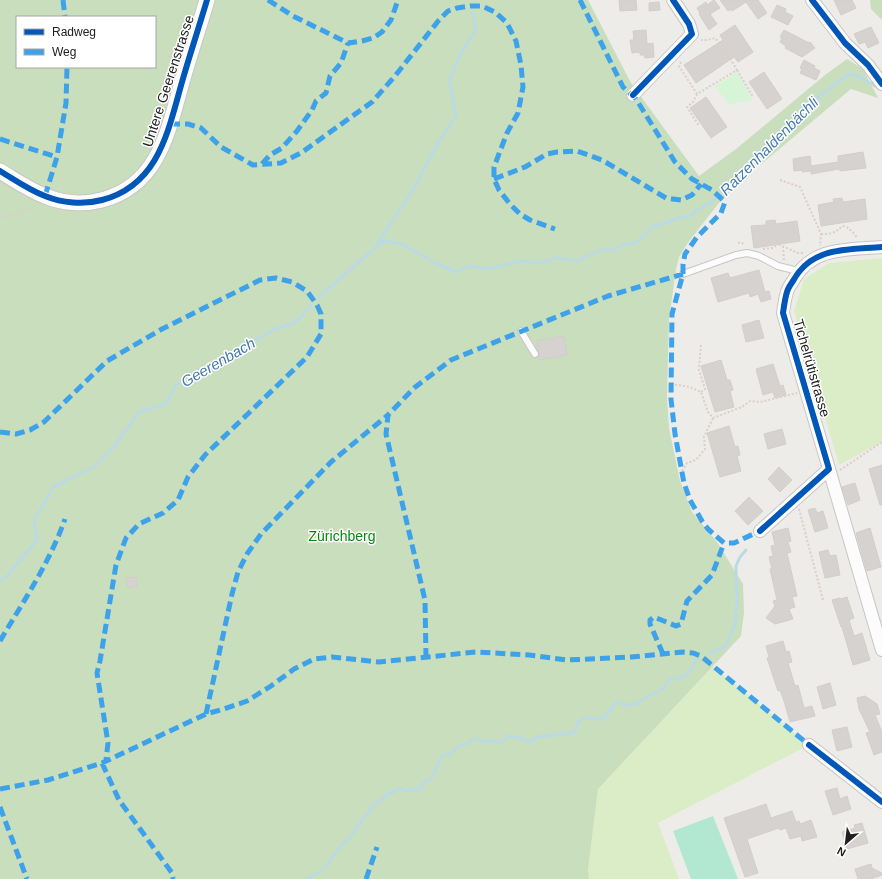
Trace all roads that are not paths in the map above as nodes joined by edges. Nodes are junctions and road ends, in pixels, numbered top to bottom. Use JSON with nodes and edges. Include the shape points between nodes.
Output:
{"nodes":[{"id":1,"x":207,"y":0,"type":"edge"},
{"id":2,"x":674,"y":0,"type":"edge"},
{"id":3,"x":812,"y":0,"type":"edge"},
{"id":4,"x":882,"y":84,"type":"edge"},
{"id":5,"x":633,"y":95,"type":"dead end"},
{"id":6,"x":0,"y":171,"type":"edge"},
{"id":7,"x":882,"y":247,"type":"edge"},
{"id":8,"x":798,"y":271,"type":"junction"},
{"id":9,"x":683,"y":274,"type":"dead end"},
{"id":10,"x":521,"y":331,"type":"dead end"},
{"id":11,"x":534,"y":354,"type":"dead end"},
{"id":12,"x":830,"y":472,"type":"junction"},
{"id":13,"x":760,"y":531,"type":"dead end"},
{"id":14,"x":882,"y":650,"type":"edge"},
{"id":15,"x":809,"y":745,"type":"dead end"},
{"id":16,"x":882,"y":802,"type":"edge"}],
"edges":[{"from":1,"to":6,"type":"street","name":"Untere Geerenstrasse","via":[[170,124],[158,153],[133,186],[98,201],[72,203],[44,196]]},
{"from":2,"to":5,"type":"street","via":[[689,24],[692,34]]},
{"from":3,"to":4,"type":"street","via":[[845,43],[868,65]]},
{"from":7,"to":8,"type":"street","name":"Tichelrütistrasse","via":[[821,254]]},
{"from":8,"to":9,"type":"lane","via":[[747,253]]},
{"from":8,"to":12,"type":"street","name":"Tichelrütistrasse","via":[[787,291],[783,313]]},
{"from":10,"to":11,"type":"lane"},
{"from":12,"to":13,"type":"street"},
{"from":12,"to":14,"type":"street","name":"Tichelrütistrasse"},
{"from":15,"to":16,"type":"street"}]}
